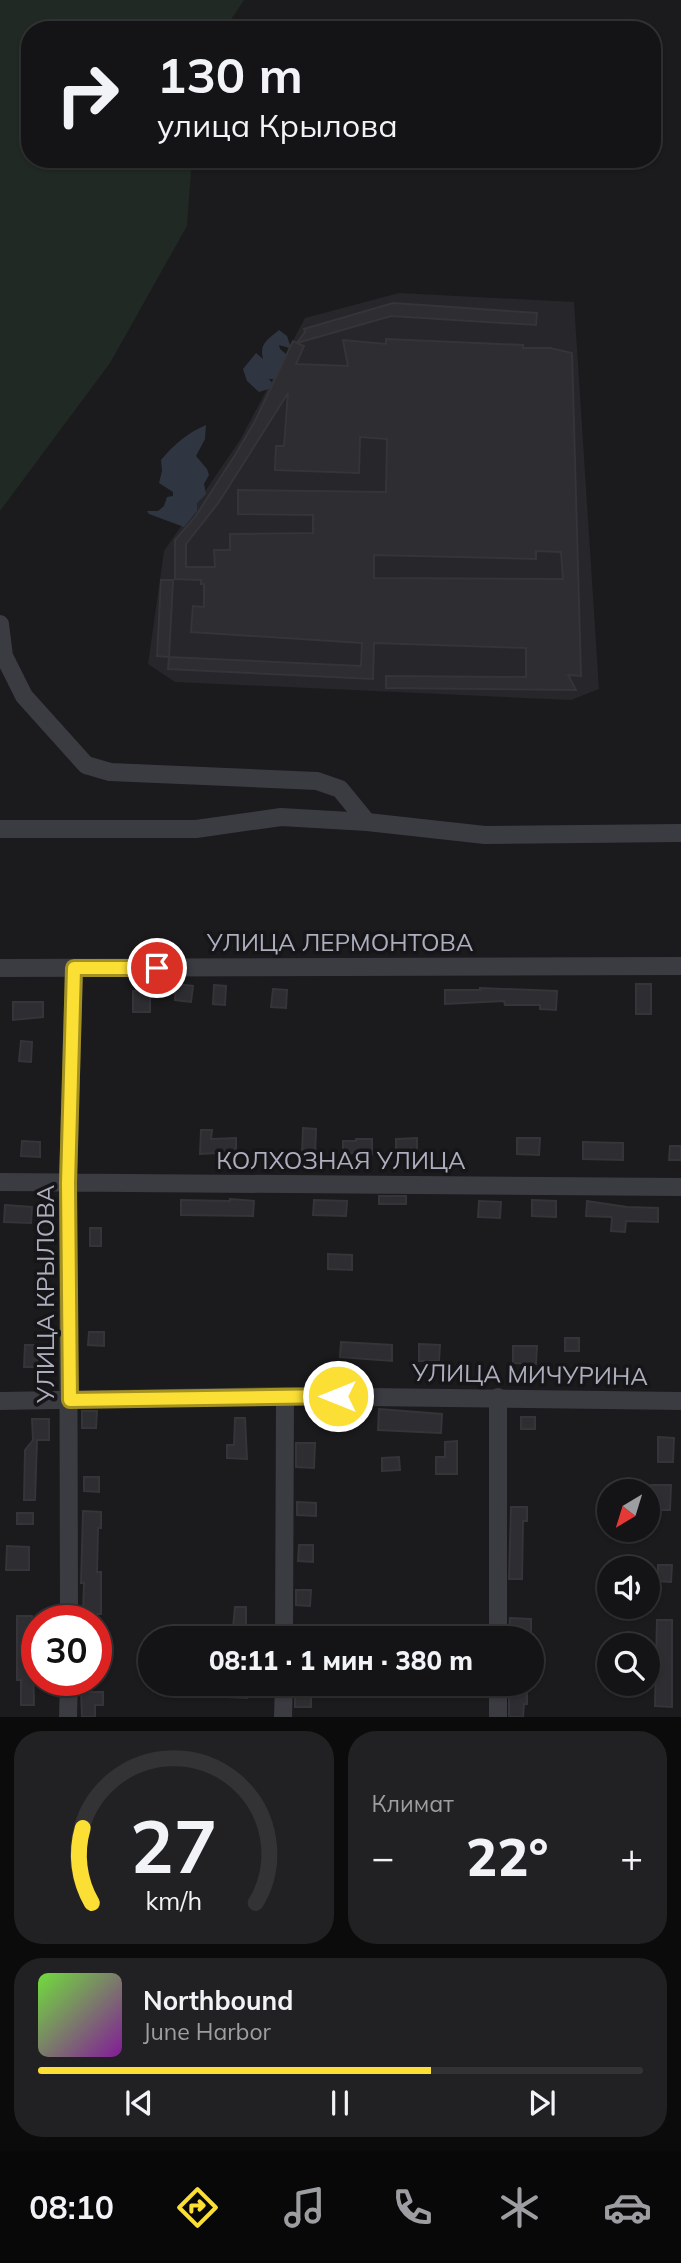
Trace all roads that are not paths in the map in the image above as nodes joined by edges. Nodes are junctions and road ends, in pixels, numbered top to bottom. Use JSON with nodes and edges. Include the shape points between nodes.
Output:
{"nodes":[{"id":1,"x":0,"y":624,"type":"edge"},
{"id":2,"x":368,"y":822,"type":"junction"},
{"id":3,"x":0,"y":829,"type":"edge"},
{"id":4,"x":681,"y":833,"type":"edge"},
{"id":5,"x":681,"y":966,"type":"edge"},
{"id":6,"x":0,"y":968,"type":"edge"},
{"id":7,"x":74,"y":968,"type":"junction"},
{"id":8,"x":0,"y":1182,"type":"edge"},
{"id":9,"x":68,"y":1183,"type":"junction"},
{"id":10,"x":681,"y":1186,"type":"edge"},
{"id":11,"x":285,"y":1396,"type":"junction"},
{"id":12,"x":498,"y":1397,"type":"junction"},
{"id":13,"x":70,"y":1400,"type":"junction"},
{"id":14,"x":0,"y":1401,"type":"edge"},
{"id":15,"x":681,"y":1401,"type":"edge"},
{"id":16,"x":69,"y":1605,"type":"edge"},
{"id":17,"x":284,"y":1626,"type":"edge"},
{"id":18,"x":498,"y":1626,"type":"edge"},
{"id":19,"x":69,"y":1696,"type":"edge"},
{"id":20,"x":284,"y":1696,"type":"edge"},
{"id":21,"x":498,"y":1696,"type":"edge"},
{"id":22,"x":68,"y":1717,"type":"edge"},
{"id":23,"x":284,"y":1717,"type":"edge"},
{"id":24,"x":498,"y":1717,"type":"edge"}],
"edges":[{"from":1,"to":2,"type":"street","via":[[4,656],[24,696],[86,765],[110,772],[317,781],[340,789]]},
{"from":2,"to":3,"type":"street","via":[[281,817],[196,829]]},
{"from":2,"to":4,"type":"street","via":[[485,835]]},
{"from":5,"to":7,"type":"street","name":"УЛИЦА ЛЕРМОНТОВА"},
{"from":6,"to":7,"type":"street","name":"УЛИЦА ЛЕРМОНТОВА"},
{"from":7,"to":9,"type":"street","name":"УЛИЦА КРЫЛОВА"},
{"from":8,"to":9,"type":"street","name":"КОЛХОЗНАЯ УЛИЦА"},
{"from":9,"to":10,"type":"street","name":"КОЛХОЗНАЯ УЛИЦА"},
{"from":9,"to":13,"type":"street","name":"УЛИЦА КРЫЛОВА"},
{"from":11,"to":12,"type":"street","name":"УЛИЦА МИЧУРИНА"},
{"from":11,"to":13,"type":"street","name":"УЛИЦА МИЧУРИНА"},
{"from":11,"to":17,"type":"street"},
{"from":12,"to":15,"type":"street","name":"УЛИЦА МИЧУРИНА"},
{"from":12,"to":18,"type":"street"},
{"from":13,"to":14,"type":"street","name":"УЛИЦА МИЧУРИНА"},
{"from":13,"to":16,"type":"street","name":"УЛИЦА КРЫЛОВА"},
{"from":19,"to":22,"type":"street"},
{"from":20,"to":23,"type":"street"},
{"from":21,"to":24,"type":"street"}]}
